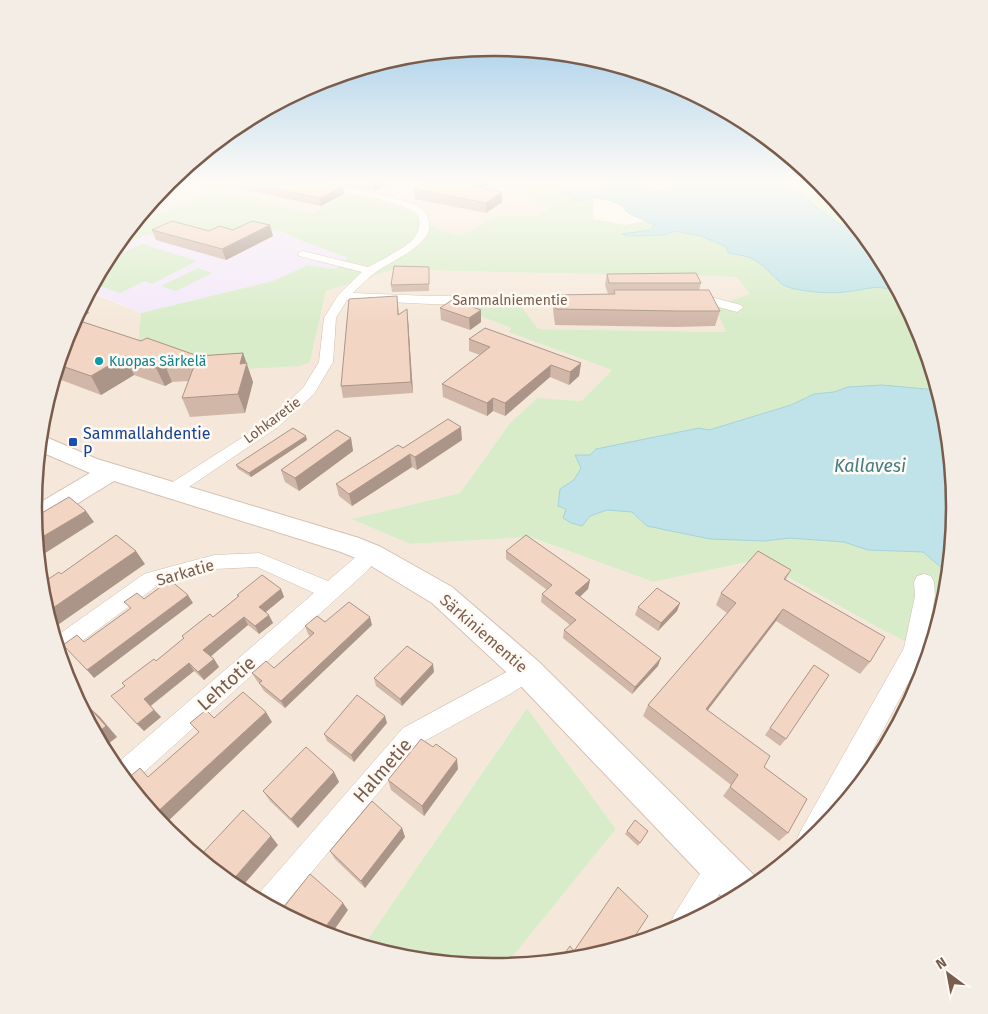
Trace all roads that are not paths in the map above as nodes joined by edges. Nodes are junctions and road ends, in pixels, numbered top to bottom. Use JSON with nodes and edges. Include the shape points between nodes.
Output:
{"nodes":[{"id":1,"x":424,"y":230,"type":"edge"},
{"id":2,"x":303,"y":254,"type":"dead end"},
{"id":3,"x":370,"y":271,"type":"junction"},
{"id":4,"x":343,"y":296,"type":"junction"},
{"id":5,"x":588,"y":300,"type":"edge"},
{"id":6,"x":677,"y":300,"type":"edge"},
{"id":7,"x":737,"y":308,"type":"dead end"},
{"id":8,"x":46,"y":445,"type":"edge"},
{"id":9,"x":112,"y":472,"type":"junction"},
{"id":10,"x":171,"y":491,"type":"junction"},
{"id":11,"x":42,"y":513,"type":"edge"},
{"id":12,"x":372,"y":554,"type":"junction"},
{"id":13,"x":924,"y":582,"type":"dead end"},
{"id":14,"x":330,"y":591,"type":"junction"},
{"id":15,"x":63,"y":642,"type":"edge"},
{"id":16,"x":527,"y":671,"type":"junction"},
{"id":17,"x":128,"y":771,"type":"edge"},
{"id":18,"x":823,"y":815,"type":"edge"},
{"id":19,"x":721,"y":866,"type":"junction"},
{"id":20,"x":739,"y":886,"type":"edge"},
{"id":21,"x":271,"y":899,"type":"edge"},
{"id":22,"x":691,"y":913,"type":"edge"}],
"edges":[{"from":1,"to":3,"type":"street","name":"Lohkaretie","via":[[416,242]]},
{"from":2,"to":3,"type":"street"},
{"from":3,"to":4,"type":"street","name":"Lohkaretie"},
{"from":4,"to":5,"type":"street","name":"Sammalniementie","via":[[430,300]]},
{"from":4,"to":10,"type":"street","name":"Lohkaretie","via":[[330,318],[326,362],[309,391],[273,424]]},
{"from":6,"to":7,"type":"street","via":[[707,300]]},
{"from":8,"to":9,"type":"street","name":"Särkiniementie","via":[[88,465]]},
{"from":9,"to":10,"type":"street","name":"Särkiniementie"},
{"from":9,"to":11,"type":"street"},
{"from":10,"to":12,"type":"street","name":"Särkiniementie"},
{"from":12,"to":14,"type":"street"},
{"from":12,"to":16,"type":"street","name":"Särkiniementie","via":[[442,595]]},
{"from":13,"to":18,"type":"street","via":[[925,596],[914,650]]},
{"from":14,"to":15,"type":"street","name":"Sarkatie","via":[[259,560],[214,562],[152,580]]},
{"from":14,"to":17,"type":"street","name":"Lehtotie"},
{"from":16,"to":19,"type":"street","name":"Särkiniementie"},
{"from":16,"to":21,"type":"street","name":"Halmetie","via":[[502,688],[411,736]]},
{"from":19,"to":20,"type":"street","name":"Särkiniementie"},
{"from":19,"to":22,"type":"street"}]}
